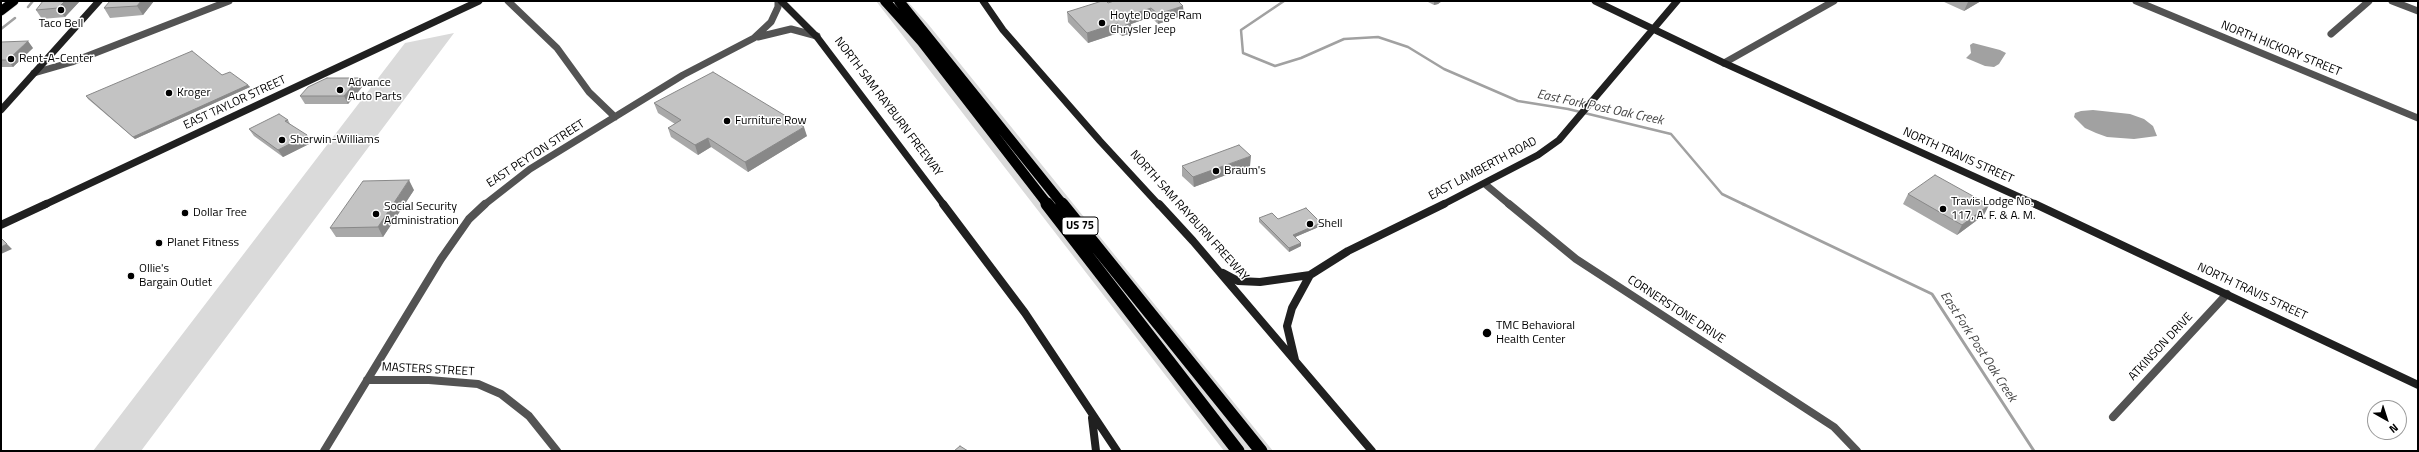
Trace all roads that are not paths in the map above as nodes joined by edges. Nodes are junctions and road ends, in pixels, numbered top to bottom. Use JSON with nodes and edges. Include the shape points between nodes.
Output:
{"nodes":[{"id":1,"x":14,"y":1,"type":"edge"},
{"id":2,"x":99,"y":1,"type":"edge"},
{"id":3,"x":229,"y":1,"type":"edge"},
{"id":4,"x":479,"y":1,"type":"edge"},
{"id":5,"x":508,"y":1,"type":"edge"},
{"id":6,"x":778,"y":1,"type":"edge"},
{"id":7,"x":782,"y":1,"type":"edge"},
{"id":8,"x":885,"y":1,"type":"edge"},
{"id":9,"x":899,"y":1,"type":"edge"},
{"id":10,"x":984,"y":1,"type":"edge"},
{"id":11,"x":1595,"y":1,"type":"edge"},
{"id":12,"x":1677,"y":1,"type":"edge"},
{"id":13,"x":1834,"y":1,"type":"edge"},
{"id":14,"x":2136,"y":1,"type":"edge"},
{"id":15,"x":2369,"y":1,"type":"edge"},
{"id":16,"x":2392,"y":1,"type":"edge"},
{"id":17,"x":1,"y":11,"type":"edge"},
{"id":18,"x":2418,"y":11,"type":"edge"},
{"id":19,"x":1653,"y":29,"type":"junction"},
{"id":20,"x":2331,"y":34,"type":"dead end"},
{"id":21,"x":817,"y":36,"type":"junction"},
{"id":22,"x":754,"y":38,"type":"junction"},
{"id":23,"x":1724,"y":63,"type":"junction"},
{"id":24,"x":34,"y":73,"type":"junction"},
{"id":25,"x":1,"y":110,"type":"edge"},
{"id":26,"x":615,"y":117,"type":"junction"},
{"id":27,"x":2418,"y":118,"type":"edge"},
{"id":28,"x":1485,"y":184,"type":"junction"},
{"id":29,"x":1,"y":225,"type":"edge"},
{"id":30,"x":1219,"y":271,"type":"junction"},
{"id":31,"x":1310,"y":275,"type":"junction"},
{"id":32,"x":2227,"y":294,"type":"junction"},
{"id":33,"x":1297,"y":366,"type":"junction"},
{"id":34,"x":367,"y":380,"type":"junction"},
{"id":35,"x":2418,"y":386,"type":"edge"},
{"id":36,"x":1092,"y":415,"type":"junction"},
{"id":37,"x":2113,"y":417,"type":"dead end"},
{"id":38,"x":324,"y":451,"type":"edge"},
{"id":39,"x":557,"y":451,"type":"edge"},
{"id":40,"x":1096,"y":451,"type":"edge"},
{"id":41,"x":1117,"y":451,"type":"edge"},
{"id":42,"x":1238,"y":451,"type":"edge"},
{"id":43,"x":1261,"y":451,"type":"edge"},
{"id":44,"x":1372,"y":451,"type":"edge"},
{"id":45,"x":1857,"y":451,"type":"edge"}],
"edges":[{"from":1,"to":17,"type":"main road"},
{"from":2,"to":24,"type":"main road"},
{"from":3,"to":24,"type":"street","via":[[72,62]]},
{"from":4,"to":29,"type":"main road","name":"EAST TAYLOR STREET"},
{"from":5,"to":26,"type":"street","via":[[557,48],[589,92]]},
{"from":6,"to":22,"type":"street","name":"EAST PEYTON STREET","via":[[771,22]]},
{"from":7,"to":21,"type":"main road","name":"NORTH SAM RAYBURN FREEWAY"},
{"from":8,"to":42,"type":"highway","number":"US 75","via":[[922,42]]},
{"from":9,"to":43,"type":"highway","number":"US 75"},
{"from":10,"to":30,"type":"main road","name":"NORTH SAM RAYBURN FREEWAY","via":[[1003,30]]},
{"from":11,"to":19,"type":"main road","name":"NORTH TRAVIS STREET"},
{"from":12,"to":19,"type":"main road","name":"EAST LAMBERTH ROAD"},
{"from":13,"to":23,"type":"street"},
{"from":14,"to":27,"type":"street","name":"NORTH HICKORY STREET"},
{"from":15,"to":20,"type":"street"},
{"from":16,"to":18,"type":"street"},
{"from":19,"to":23,"type":"main road","name":"NORTH TRAVIS STREET"},
{"from":19,"to":28,"type":"main road","name":"EAST LAMBERTH ROAD","via":[[1559,140],[1538,155]]},
{"from":21,"to":22,"type":"street","name":"EAST PEYTON STREET","via":[[791,30]]},
{"from":21,"to":36,"type":"main road","name":"NORTH SAM RAYBURN FREEWAY","via":[[1025,313]]},
{"from":22,"to":26,"type":"street","name":"EAST PEYTON STREET","via":[[683,75]]},
{"from":23,"to":32,"type":"main road","name":"NORTH TRAVIS STREET"},
{"from":24,"to":25,"type":"main road"},
{"from":26,"to":34,"type":"street","name":"EAST PEYTON STREET","via":[[496,192],[470,219],[441,258]]},
{"from":28,"to":31,"type":"main road","name":"EAST LAMBERTH ROAD","via":[[1348,250]]},
{"from":28,"to":45,"type":"street","name":"CORNERSTONE DRIVE","via":[[1576,259],[1834,427]]},
{"from":30,"to":31,"type":"main road","via":[[1238,281],[1260,282]]},
{"from":30,"to":33,"type":"main road","name":"NORTH SAM RAYBURN FREEWAY","via":[[1263,321]]},
{"from":31,"to":33,"type":"main road","via":[[1292,308],[1287,326]]},
{"from":32,"to":35,"type":"main road","name":"NORTH TRAVIS STREET"},
{"from":32,"to":37,"type":"street","name":"ATKINSON DRIVE"},
{"from":33,"to":44,"type":"main road","name":"NORTH SAM RAYBURN FREEWAY"},
{"from":34,"to":38,"type":"street","name":"EAST PEYTON STREET"},
{"from":34,"to":39,"type":"street","name":"MASTERS STREET","via":[[429,380],[478,384],[501,394],[529,416]]},
{"from":36,"to":40,"type":"main road"},
{"from":36,"to":41,"type":"main road","name":"NORTH SAM RAYBURN FREEWAY"}]}
